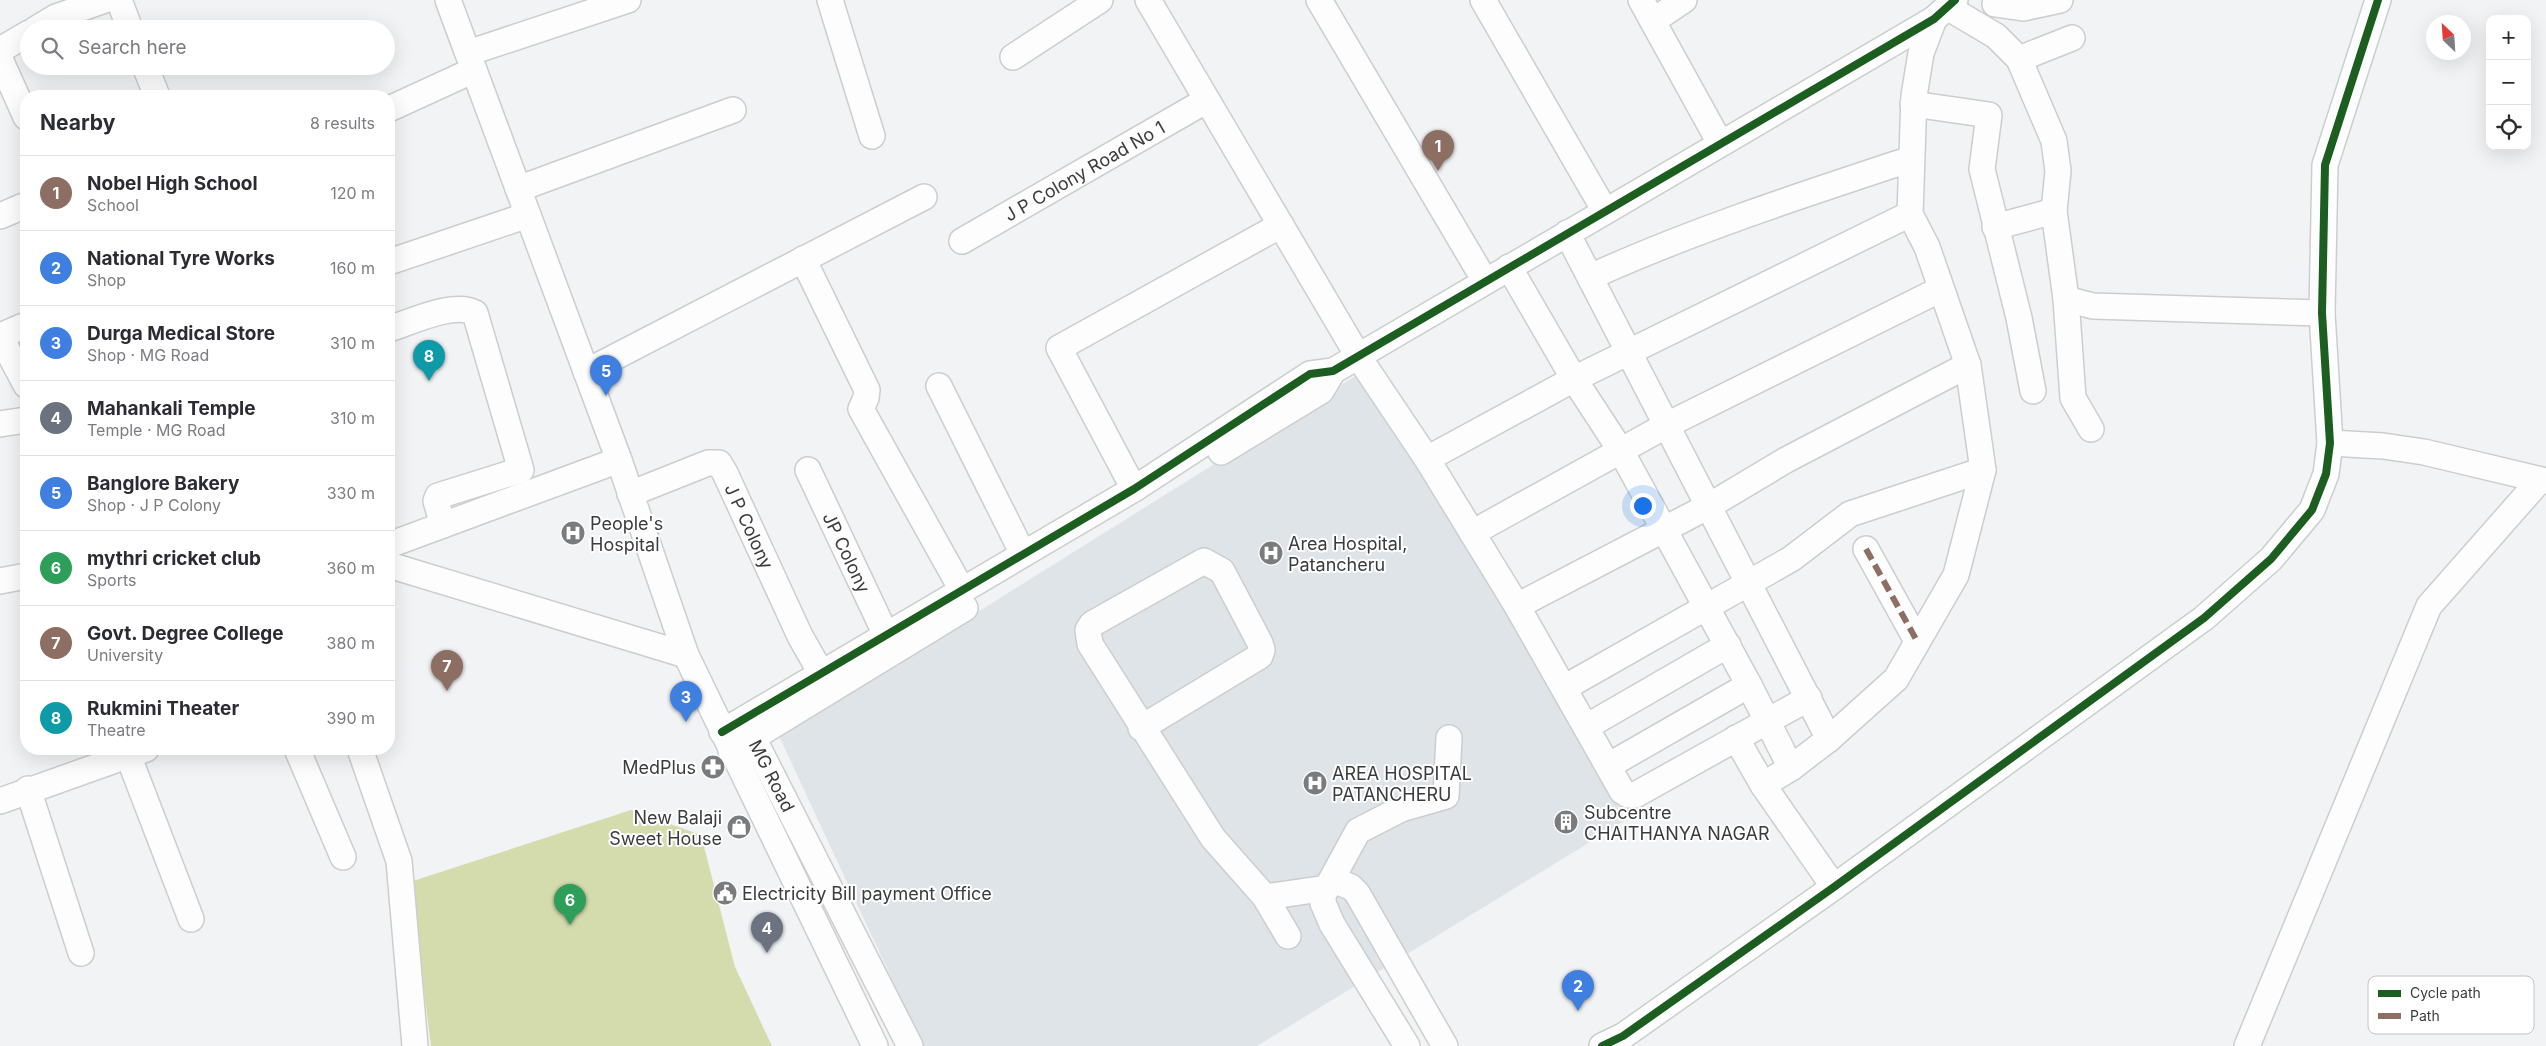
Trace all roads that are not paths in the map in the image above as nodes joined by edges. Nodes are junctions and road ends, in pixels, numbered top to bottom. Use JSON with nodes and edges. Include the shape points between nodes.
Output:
{"nodes":[{"id":1,"x":105,"y":0,"type":"edge"},
{"id":2,"x":119,"y":0,"type":"edge"},
{"id":3,"x":448,"y":0,"type":"edge"},
{"id":4,"x":628,"y":0,"type":"edge"},
{"id":5,"x":830,"y":0,"type":"edge"},
{"id":6,"x":1100,"y":0,"type":"edge"},
{"id":7,"x":1148,"y":0,"type":"edge"},
{"id":8,"x":1319,"y":0,"type":"edge"},
{"id":9,"x":1483,"y":0,"type":"edge"},
{"id":10,"x":1684,"y":0,"type":"edge"},
{"id":11,"x":2060,"y":0,"type":"edge"},
{"id":12,"x":2378,"y":0,"type":"edge"},
{"id":13,"x":1995,"y":4,"type":"dead end"},
{"id":14,"x":1945,"y":8,"type":"edge"},
{"id":15,"x":1647,"y":10,"type":"edge"},
{"id":16,"x":51,"y":20,"type":"edge"},
{"id":17,"x":127,"y":20,"type":"edge"},
{"id":18,"x":20,"y":38,"type":"edge"},
{"id":19,"x":2072,"y":38,"type":"dead end"},
{"id":20,"x":0,"y":50,"type":"edge"},
{"id":21,"x":1013,"y":56,"type":"dead end"},
{"id":22,"x":0,"y":59,"type":"edge"},
{"id":23,"x":2019,"y":59,"type":"junction"},
{"id":24,"x":471,"y":61,"type":"junction"},
{"id":25,"x":149,"y":75,"type":"edge"},
{"id":26,"x":155,"y":90,"type":"edge"},
{"id":27,"x":1207,"y":100,"type":"junction"},
{"id":28,"x":20,"y":104,"type":"edge"},
{"id":29,"x":1914,"y":104,"type":"junction"},
{"id":30,"x":395,"y":105,"type":"edge"},
{"id":31,"x":733,"y":110,"type":"dead end"},
{"id":32,"x":872,"y":136,"type":"dead end"},
{"id":33,"x":1720,"y":143,"type":"junction"},
{"id":34,"x":1911,"y":159,"type":"junction"},
{"id":35,"x":518,"y":189,"type":"junction"},
{"id":36,"x":924,"y":197,"type":"dead end"},
{"id":37,"x":20,"y":208,"type":"edge"},
{"id":38,"x":1605,"y":211,"type":"junction"},
{"id":39,"x":2054,"y":211,"type":"junction"},
{"id":40,"x":1910,"y":214,"type":"junction"},
{"id":41,"x":528,"y":215,"type":"junction"},
{"id":42,"x":0,"y":216,"type":"edge"},
{"id":43,"x":1281,"y":225,"type":"junction"},
{"id":44,"x":1995,"y":227,"type":"junction"},
{"id":45,"x":1567,"y":234,"type":"junction"},
{"id":46,"x":962,"y":241,"type":"dead end"},
{"id":47,"x":803,"y":259,"type":"junction"},
{"id":48,"x":395,"y":260,"type":"edge"},
{"id":49,"x":1509,"y":267,"type":"junction"},
{"id":50,"x":1590,"y":277,"type":"junction"},
{"id":51,"x":1485,"y":282,"type":"junction"},
{"id":52,"x":1942,"y":289,"type":"junction"},
{"id":53,"x":2066,"y":300,"type":"junction"},
{"id":54,"x":2322,"y":313,"type":"junction"},
{"id":55,"x":20,"y":327,"type":"edge"},
{"id":56,"x":395,"y":327,"type":"edge"},
{"id":57,"x":1629,"y":352,"type":"junction"},
{"id":58,"x":1358,"y":356,"type":"junction"},
{"id":59,"x":1968,"y":365,"type":"junction"},
{"id":60,"x":586,"y":372,"type":"junction"},
{"id":61,"x":20,"y":374,"type":"edge"},
{"id":62,"x":1321,"y":379,"type":"junction"},
{"id":63,"x":1574,"y":379,"type":"junction"},
{"id":64,"x":939,"y":386,"type":"dead end"},
{"id":65,"x":2033,"y":391,"type":"dead end"},
{"id":66,"x":20,"y":421,"type":"edge"},
{"id":67,"x":0,"y":424,"type":"edge"},
{"id":68,"x":1667,"y":425,"type":"junction"},
{"id":69,"x":2091,"y":429,"type":"dead end"},
{"id":70,"x":2330,"y":443,"type":"junction"},
{"id":71,"x":1621,"y":451,"type":"junction"},
{"id":72,"x":1427,"y":459,"type":"junction"},
{"id":73,"x":619,"y":460,"type":"junction"},
{"id":74,"x":521,"y":470,"type":"junction"},
{"id":75,"x":808,"y":470,"type":"dead end"},
{"id":76,"x":1982,"y":470,"type":"junction"},
{"id":77,"x":2543,"y":480,"type":"edge"},
{"id":78,"x":1134,"y":489,"type":"junction"},
{"id":79,"x":529,"y":493,"type":"junction"},
{"id":80,"x":630,"y":494,"type":"junction"},
{"id":81,"x":1709,"y":506,"type":"junction"},
{"id":82,"x":443,"y":525,"type":"junction"},
{"id":83,"x":1664,"y":530,"type":"junction"},
{"id":84,"x":1472,"y":533,"type":"junction"},
{"id":85,"x":395,"y":543,"type":"edge"},
{"id":86,"x":1866,"y":549,"type":"dead end"},
{"id":87,"x":1023,"y":554,"type":"junction"},
{"id":88,"x":395,"y":567,"type":"edge"},
{"id":89,"x":20,"y":577,"type":"edge"},
{"id":90,"x":0,"y":581,"type":"edge"},
{"id":91,"x":1749,"y":583,"type":"junction"},
{"id":92,"x":962,"y":590,"type":"junction"},
{"id":93,"x":1517,"y":606,"type":"junction"},
{"id":94,"x":1707,"y":607,"type":"junction"},
{"id":95,"x":886,"y":635,"type":"junction"},
{"id":96,"x":1917,"y":641,"type":"junction"},
{"id":97,"x":1728,"y":645,"type":"junction"},
{"id":98,"x":686,"y":655,"type":"junction"},
{"id":99,"x":821,"y":673,"type":"junction"},
{"id":100,"x":1749,"y":685,"type":"junction"},
{"id":101,"x":1564,"y":688,"type":"junction"},
{"id":102,"x":1809,"y":698,"type":"junction"},
{"id":103,"x":708,"y":702,"type":"junction"},
{"id":104,"x":1768,"y":721,"type":"junction"},
{"id":105,"x":1586,"y":727,"type":"junction"},
{"id":106,"x":1141,"y":728,"type":"junction"},
{"id":107,"x":749,"y":729,"type":"junction"},
{"id":108,"x":1449,"y":738,"type":"dead end"},
{"id":109,"x":1736,"y":738,"type":"junction"},
{"id":110,"x":1829,"y":739,"type":"junction"},
{"id":111,"x":726,"y":742,"type":"junction"},
{"id":112,"x":128,"y":755,"type":"edge"},
{"id":113,"x":138,"y":755,"type":"edge"},
{"id":114,"x":300,"y":755,"type":"edge"},
{"id":115,"x":362,"y":755,"type":"edge"},
{"id":116,"x":1608,"y":766,"type":"junction"},
{"id":117,"x":1790,"y":768,"type":"junction"},
{"id":118,"x":1763,"y":785,"type":"junction"},
{"id":119,"x":28,"y":789,"type":"junction"},
{"id":120,"x":0,"y":801,"type":"edge"},
{"id":121,"x":343,"y":857,"type":"dead end"},
{"id":122,"x":1330,"y":884,"type":"junction"},
{"id":123,"x":1834,"y":887,"type":"junction"},
{"id":124,"x":1265,"y":897,"type":"junction"},
{"id":125,"x":192,"y":919,"type":"dead end"},
{"id":126,"x":1288,"y":936,"type":"dead end"},
{"id":127,"x":81,"y":953,"type":"dead end"},
{"id":128,"x":1615,"y":1043,"type":"edge"},
{"id":129,"x":415,"y":1046,"type":"edge"},
{"id":130,"x":875,"y":1046,"type":"edge"},
{"id":131,"x":910,"y":1046,"type":"edge"},
{"id":132,"x":1407,"y":1046,"type":"edge"},
{"id":133,"x":1445,"y":1046,"type":"edge"},
{"id":134,"x":2247,"y":1046,"type":"edge"}],
"edges":[{"from":1,"to":16,"type":"street"},
{"from":2,"to":17,"type":"street"},
{"from":3,"to":24,"type":"street"},
{"from":4,"to":24,"type":"street"},
{"from":5,"to":32,"type":"street"},
{"from":6,"to":21,"type":"street"},
{"from":7,"to":27,"type":"street"},
{"from":8,"to":51,"type":"street"},
{"from":9,"to":38,"type":"street"},
{"from":10,"to":15,"type":"street"},
{"from":11,"to":13,"type":"street","via":[[2023,8]]},
{"from":12,"to":54,"type":"street","via":[[2326,165]]},
{"from":14,"to":23,"type":"street","via":[[1996,36]]},
{"from":14,"to":29,"type":"street","via":[[1921,53]]},
{"from":14,"to":33,"type":"street"},
{"from":15,"to":33,"type":"street"},
{"from":18,"to":20,"type":"street"},
{"from":19,"to":23,"type":"street"},
{"from":22,"to":28,"type":"street"},
{"from":23,"to":39,"type":"street","via":[[2054,141],[2058,171]]},
{"from":24,"to":30,"type":"street"},
{"from":24,"to":35,"type":"street"},
{"from":25,"to":26,"type":"street"},
{"from":27,"to":43,"type":"street"},
{"from":27,"to":46,"type":"street","name":"J P Colony Road No 1"},
{"from":29,"to":34,"type":"street"},
{"from":29,"to":44,"type":"street","via":[[1990,115],[1982,170]]},
{"from":31,"to":35,"type":"street"},
{"from":33,"to":38,"type":"street"},
{"from":34,"to":40,"type":"street"},
{"from":34,"to":50,"type":"street","via":[[1780,202]]},
{"from":35,"to":41,"type":"street"},
{"from":36,"to":47,"type":"street"},
{"from":37,"to":42,"type":"street"},
{"from":38,"to":45,"type":"street"},
{"from":39,"to":44,"type":"street"},
{"from":39,"to":53,"type":"street"},
{"from":40,"to":52,"type":"street","via":[[1927,247]]},
{"from":40,"to":57,"type":"street"},
{"from":41,"to":48,"type":"street"},
{"from":41,"to":60,"type":"street"},
{"from":43,"to":58,"type":"street"},
{"from":43,"to":78,"type":"street","via":[[1059,348]]},
{"from":44,"to":65,"type":"street","via":[[2019,318]]},
{"from":45,"to":49,"type":"street"},
{"from":45,"to":50,"type":"street"},
{"from":47,"to":60,"type":"street"},
{"from":47,"to":92,"type":"street","via":[[867,390],[861,409]]},
{"from":49,"to":51,"type":"street"},
{"from":49,"to":63,"type":"street"},
{"from":50,"to":57,"type":"street"},
{"from":51,"to":58,"type":"street"},
{"from":52,"to":59,"type":"street"},
{"from":52,"to":68,"type":"street"},
{"from":53,"to":54,"type":"street","via":[[2093,306]]},
{"from":53,"to":69,"type":"street","via":[[2073,398]]},
{"from":54,"to":70,"type":"street"},
{"from":55,"to":61,"type":"street","via":[[0,336]]},
{"from":56,"to":74,"type":"street","via":[[453,309],[467,309],[475,314]]},
{"from":57,"to":63,"type":"street"},
{"from":57,"to":68,"type":"street"},
{"from":58,"to":62,"type":"street"},
{"from":58,"to":72,"type":"street"},
{"from":59,"to":76,"type":"street"},
{"from":59,"to":81,"type":"street","via":[[1786,460]]},
{"from":60,"to":73,"type":"street"},
{"from":62,"to":78,"type":"street"},
{"from":62,"to":107,"type":"street"},
{"from":63,"to":71,"type":"street"},
{"from":63,"to":72,"type":"street"},
{"from":64,"to":87,"type":"street"},
{"from":66,"to":67,"type":"street"},
{"from":68,"to":71,"type":"street"},
{"from":68,"to":81,"type":"street"},
{"from":70,"to":77,"type":"street","via":[[2424,452]]},
{"from":70,"to":123,"type":"street","via":[[2326,474],[2312,510],[2271,559],[2238,591]]},
{"from":71,"to":83,"type":"street"},
{"from":71,"to":84,"type":"street"},
{"from":72,"to":84,"type":"street"},
{"from":73,"to":79,"type":"street"},
{"from":73,"to":80,"type":"street"},
{"from":74,"to":79,"type":"street"},
{"from":74,"to":82,"type":"street","via":[[438,496],[436,501]]},
{"from":75,"to":95,"type":"street","name":"JP Colony"},
{"from":76,"to":91,"type":"street","via":[[1850,514],[1791,559]]},
{"from":76,"to":96,"type":"street","via":[[1956,575]]},
{"from":77,"to":134,"type":"street","via":[[2430,606]]},
{"from":78,"to":87,"type":"street"},
{"from":79,"to":82,"type":"street"},
{"from":80,"to":98,"type":"street"},
{"from":80,"to":99,"type":"street","name":"J P Colony","via":[[708,463],[719,464],[800,636]]},
{"from":81,"to":83,"type":"street"},
{"from":81,"to":91,"type":"street"},
{"from":82,"to":85,"type":"street"},
{"from":83,"to":93,"type":"street"},
{"from":83,"to":94,"type":"street"},
{"from":84,"to":93,"type":"street"},
{"from":86,"to":96,"type":"street"},
{"from":87,"to":92,"type":"street"},
{"from":88,"to":98,"type":"street"},
{"from":89,"to":90,"type":"street"},
{"from":91,"to":94,"type":"street"},
{"from":91,"to":102,"type":"street"},
{"from":92,"to":95,"type":"street"},
{"from":93,"to":101,"type":"street"},
{"from":94,"to":97,"type":"street"},
{"from":94,"to":101,"type":"street"},
{"from":95,"to":99,"type":"street"},
{"from":96,"to":110,"type":"street","via":[[1896,679]]},
{"from":97,"to":100,"type":"street"},
{"from":97,"to":105,"type":"street"},
{"from":98,"to":103,"type":"street"},
{"from":99,"to":107,"type":"street"},
{"from":100,"to":104,"type":"street"},
{"from":100,"to":116,"type":"street"},
{"from":101,"to":105,"type":"street"},
{"from":102,"to":104,"type":"street"},
{"from":102,"to":110,"type":"street"},
{"from":103,"to":107,"type":"street","name":"MG Road"},
{"from":103,"to":111,"type":"street","name":"MG Road"},
{"from":104,"to":109,"type":"street"},
{"from":104,"to":117,"type":"street"},
{"from":105,"to":116,"type":"street"},
{"from":106,"to":106,"type":"street","via":[[1090,644],[1088,630],[1092,624],[1204,561],[1222,571],[1260,643],[1260,656]]},
{"from":106,"to":124,"type":"street","via":[[1213,838]]},
{"from":107,"to":111,"type":"street"},
{"from":107,"to":131,"type":"street","name":"MG Road"},
{"from":108,"to":122,"type":"street","via":[[1446,796],[1401,809],[1358,831]]},
{"from":109,"to":116,"type":"street","via":[[1635,795],[1622,791]]},
{"from":109,"to":118,"type":"street"},
{"from":110,"to":117,"type":"street"},
{"from":111,"to":130,"type":"street","name":"MG Road"},
{"from":112,"to":119,"type":"street"},
{"from":113,"to":125,"type":"street"},
{"from":114,"to":121,"type":"street"},
{"from":115,"to":129,"type":"street","via":[[399,861]]},
{"from":117,"to":118,"type":"street"},
{"from":118,"to":123,"type":"street"},
{"from":119,"to":120,"type":"street"},
{"from":119,"to":127,"type":"street"},
{"from":122,"to":124,"type":"street"},
{"from":122,"to":132,"type":"street","via":[[1324,903],[1332,924]]},
{"from":122,"to":133,"type":"street","via":[[1351,887],[1357,893]]},
{"from":123,"to":128,"type":"street"},
{"from":124,"to":126,"type":"street"}]}
